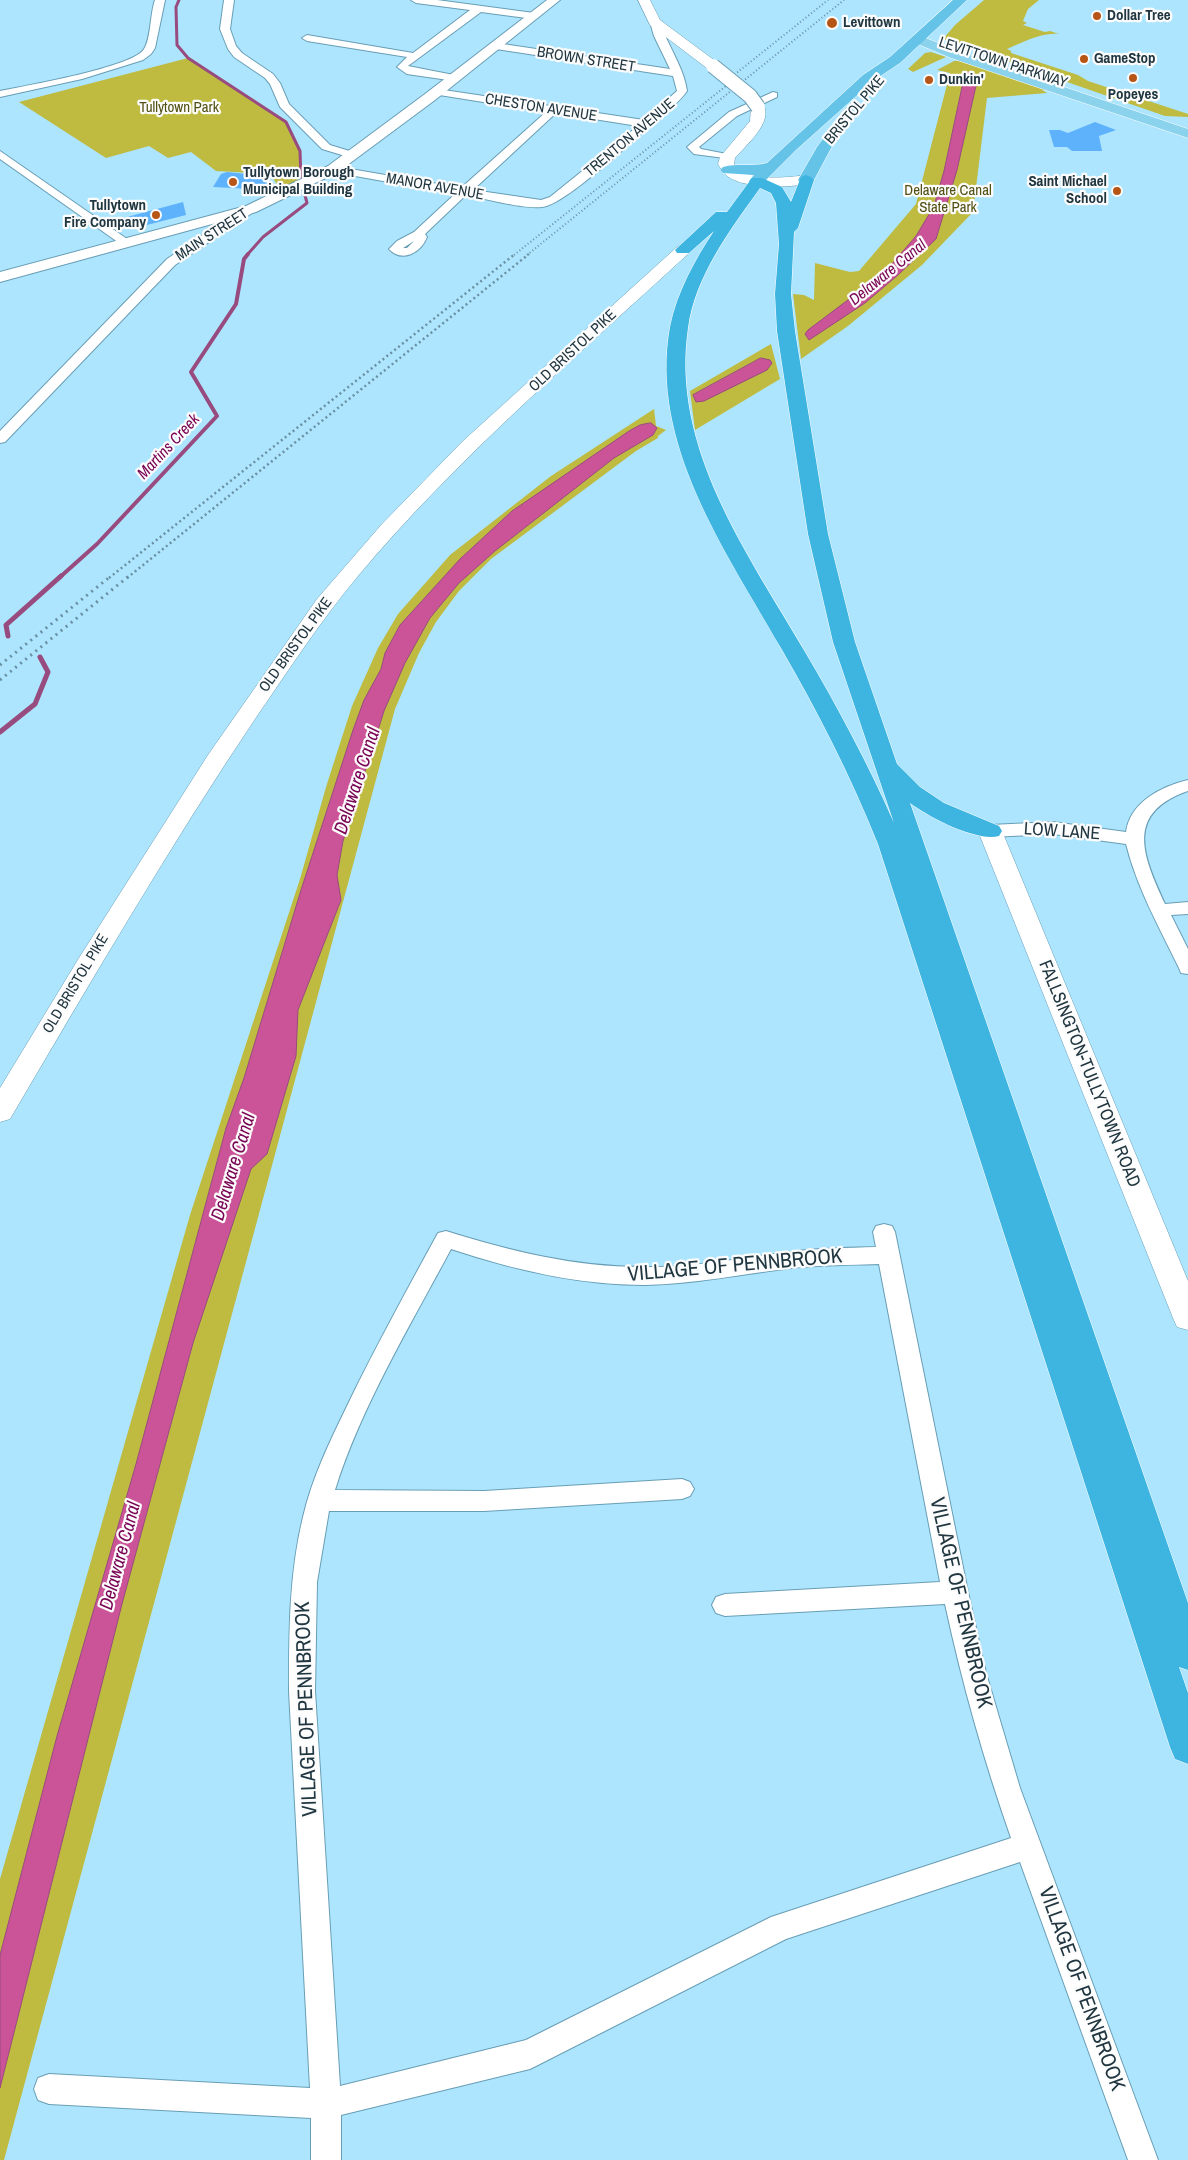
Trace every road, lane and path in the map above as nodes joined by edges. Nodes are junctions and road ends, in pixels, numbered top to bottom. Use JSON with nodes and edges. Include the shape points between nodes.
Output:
{"nodes":[{"id":1,"x":160,"y":0,"type":"edge"},
{"id":2,"x":229,"y":0,"type":"edge"},
{"id":3,"x":416,"y":0,"type":"edge"},
{"id":4,"x":554,"y":0,"type":"edge"},
{"id":5,"x":644,"y":0,"type":"edge"},
{"id":6,"x":960,"y":0,"type":"edge"},
{"id":7,"x":478,"y":8,"type":"junction"},
{"id":8,"x":534,"y":16,"type":"junction"},
{"id":9,"x":655,"y":22,"type":"junction"},
{"id":10,"x":307,"y":38,"type":"dead end"},
{"id":11,"x":918,"y":39,"type":"junction"},
{"id":12,"x":496,"y":46,"type":"junction"},
{"id":13,"x":414,"y":56,"type":"junction"},
{"id":14,"x":895,"y":60,"type":"junction"},
{"id":15,"x":676,"y":73,"type":"junction"},
{"id":16,"x":455,"y":78,"type":"junction"},
{"id":17,"x":437,"y":92,"type":"junction"},
{"id":18,"x":0,"y":94,"type":"edge"},
{"id":19,"x":773,"y":95,"type":"dead end"},
{"id":20,"x":554,"y":110,"type":"junction"},
{"id":21,"x":646,"y":124,"type":"junction"},
{"id":22,"x":1188,"y":126,"type":"edge"},
{"id":23,"x":1188,"y":134,"type":"edge"},
{"id":24,"x":0,"y":154,"type":"edge"},
{"id":25,"x":352,"y":155,"type":"junction"},
{"id":26,"x":728,"y":164,"type":"junction"},
{"id":27,"x":772,"y":166,"type":"junction"},
{"id":28,"x":334,"y":169,"type":"junction"},
{"id":29,"x":806,"y":180,"type":"junction"},
{"id":30,"x":753,"y":186,"type":"junction"},
{"id":31,"x":463,"y":192,"type":"junction"},
{"id":32,"x":538,"y":204,"type":"joint"},
{"id":33,"x":251,"y":209,"type":"junction"},
{"id":34,"x":418,"y":234,"type":"dead end"},
{"id":35,"x":126,"y":243,"type":"junction"},
{"id":36,"x":787,"y":244,"type":"junction"},
{"id":37,"x":682,"y":250,"type":"joint"},
{"id":38,"x":0,"y":277,"type":"edge"},
{"id":39,"x":0,"y":439,"type":"edge"},
{"id":40,"x":882,"y":758,"type":"junction"},
{"id":41,"x":1188,"y":785,"type":"edge"},
{"id":42,"x":990,"y":831,"type":"junction"},
{"id":43,"x":1134,"y":839,"type":"junction"},
{"id":44,"x":1188,"y":908,"type":"edge"},
{"id":45,"x":1159,"y":910,"type":"junction"},
{"id":46,"x":1188,"y":968,"type":"edge"},
{"id":47,"x":0,"y":1112,"type":"edge"},
{"id":48,"x":1188,"y":1318,"type":"edge"},
{"id":49,"x":682,"y":1489,"type":"dead end"},
{"id":50,"x":320,"y":1500,"type":"junction"},
{"id":51,"x":955,"y":1592,"type":"junction"},
{"id":52,"x":725,"y":1605,"type":"dead end"},
{"id":53,"x":1188,"y":1654,"type":"edge"},
{"id":54,"x":1188,"y":1746,"type":"edge"},
{"id":55,"x":1028,"y":1846,"type":"junction"},
{"id":56,"x":49,"y":2089,"type":"dead end"},
{"id":57,"x":326,"y":2104,"type":"junction"},
{"id":58,"x":326,"y":2160,"type":"edge"},
{"id":59,"x":1143,"y":2160,"type":"edge"}],
"edges":[{"from":1,"to":18,"type":"street","via":[[154,15],[150,46],[143,56],[118,66]]},
{"from":2,"to":25,"type":"street","via":[[225,29],[230,46],[238,56],[269,76],[284,105],[320,142],[331,150]]},
{"from":3,"to":7,"type":"street"},
{"from":4,"to":8,"type":"street","name":"MAIN STREET"},
{"from":5,"to":9,"type":"main road"},
{"from":6,"to":11,"type":"highway","name":"BRISTOL PIKE"},
{"from":7,"to":8,"type":"street"},
{"from":7,"to":13,"type":"street"},
{"from":8,"to":12,"type":"street","name":"MAIN STREET"},
{"from":9,"to":15,"type":"street","name":"TRENTON AVENUE"},
{"from":9,"to":26,"type":"main road","bridge":true,"via":[[750,96],[758,107],[759,118],[755,126]]},
{"from":10,"to":13,"type":"street"},
{"from":11,"to":14,"type":"highway","name":"BRISTOL PIKE"},
{"from":11,"to":22,"type":"main road","name":"LEVITTOWN PARKWAY","via":[[944,42]]},
{"from":11,"to":23,"type":"main road","name":"LEVITTOWN PARKWAY"},
{"from":12,"to":15,"type":"street","name":"BROWN STREET"},
{"from":12,"to":16,"type":"street","name":"MAIN STREET"},
{"from":13,"to":16,"type":"street","via":[[405,62],[404,70]]},
{"from":14,"to":27,"type":"highway","name":"BRISTOL PIKE","via":[[868,78]]},
{"from":14,"to":29,"type":"highway","name":"BRISTOL PIKE","via":[[838,126]]},
{"from":15,"to":21,"type":"street","name":"TRENTON AVENUE","via":[[682,88],[680,95]]},
{"from":16,"to":17,"type":"street","name":"MAIN STREET"},
{"from":17,"to":20,"type":"street","name":"CHESTON AVENUE"},
{"from":17,"to":25,"type":"street","name":"MAIN STREET"},
{"from":19,"to":26,"type":"street","via":[[733,114],[692,147]]},
{"from":20,"to":21,"type":"street","name":"CHESTON AVENUE"},
{"from":20,"to":31,"type":"street"},
{"from":21,"to":32,"type":"street","name":"TRENTON AVENUE","via":[[554,199]]},
{"from":24,"to":35,"type":"street"},
{"from":25,"to":28,"type":"street","name":"MAIN STREET"},
{"from":26,"to":27,"type":"highway","via":[[752,171]]},
{"from":26,"to":30,"type":"main road"},
{"from":27,"to":30,"type":"highway","name":"BRISTOL PIKE"},
{"from":28,"to":31,"type":"street","name":"MANOR AVENUE"},
{"from":28,"to":33,"type":"street","name":"MAIN STREET"},
{"from":29,"to":30,"type":"main road"},
{"from":29,"to":36,"type":"highway","name":"BRISTOL PIKE"},
{"from":30,"to":36,"type":"highway","via":[[774,188],[782,196]]},
{"from":30,"to":37,"type":"highway"},
{"from":30,"to":54,"type":"highway","via":[[708,254],[683,308],[675,363],[677,400],[684,436],[717,517],[843,738],[890,844]]},
{"from":31,"to":32,"type":"street","name":"MANOR AVENUE"},
{"from":31,"to":34,"type":"street"},
{"from":33,"to":35,"type":"street"},
{"from":33,"to":39,"type":"street","name":"MAIN STREET","via":[[172,262]]},
{"from":35,"to":38,"type":"street"},
{"from":36,"to":40,"type":"highway","via":[[784,314],[818,534],[844,642]]},
{"from":37,"to":47,"type":"main road","name":"OLD BRISTOL PIKE","via":[[420,495],[338,587],[204,776],[147,865]]},
{"from":40,"to":42,"type":"highway","via":[[922,801],[954,818]]},
{"from":40,"to":53,"type":"highway"},
{"from":41,"to":43,"type":"street","via":[[1149,806],[1137,823]]},
{"from":42,"to":43,"type":"street","name":"LOW LANE","via":[[1053,828]]},
{"from":42,"to":48,"type":"main road","name":"FALLSINGTON-TULLYTOWN ROAD"},
{"from":43,"to":45,"type":"street","via":[[1138,858]]},
{"from":44,"to":45,"type":"street"},
{"from":45,"to":46,"type":"street"},
{"from":49,"to":50,"type":"street","via":[[484,1500]]},
{"from":50,"to":51,"type":"street","name":"VILLAGE OF PENNBROOK","via":[[339,1445],[392,1337],[446,1239],[514,1259],[568,1270],[644,1276],[793,1260],[886,1243]]},
{"from":50,"to":57,"type":"street","name":"VILLAGE OF PENNBROOK","via":[[305,1572],[301,1624]]},
{"from":51,"to":52,"type":"street"},
{"from":51,"to":55,"type":"street","name":"VILLAGE OF PENNBROOK","via":[[973,1673]]},
{"from":55,"to":57,"type":"street","via":[[781,1927],[530,2054]]},
{"from":55,"to":59,"type":"street","name":"VILLAGE OF PENNBROOK"},
{"from":56,"to":57,"type":"street"},
{"from":57,"to":58,"type":"street","name":"VILLAGE OF PENNBROOK"}]}
